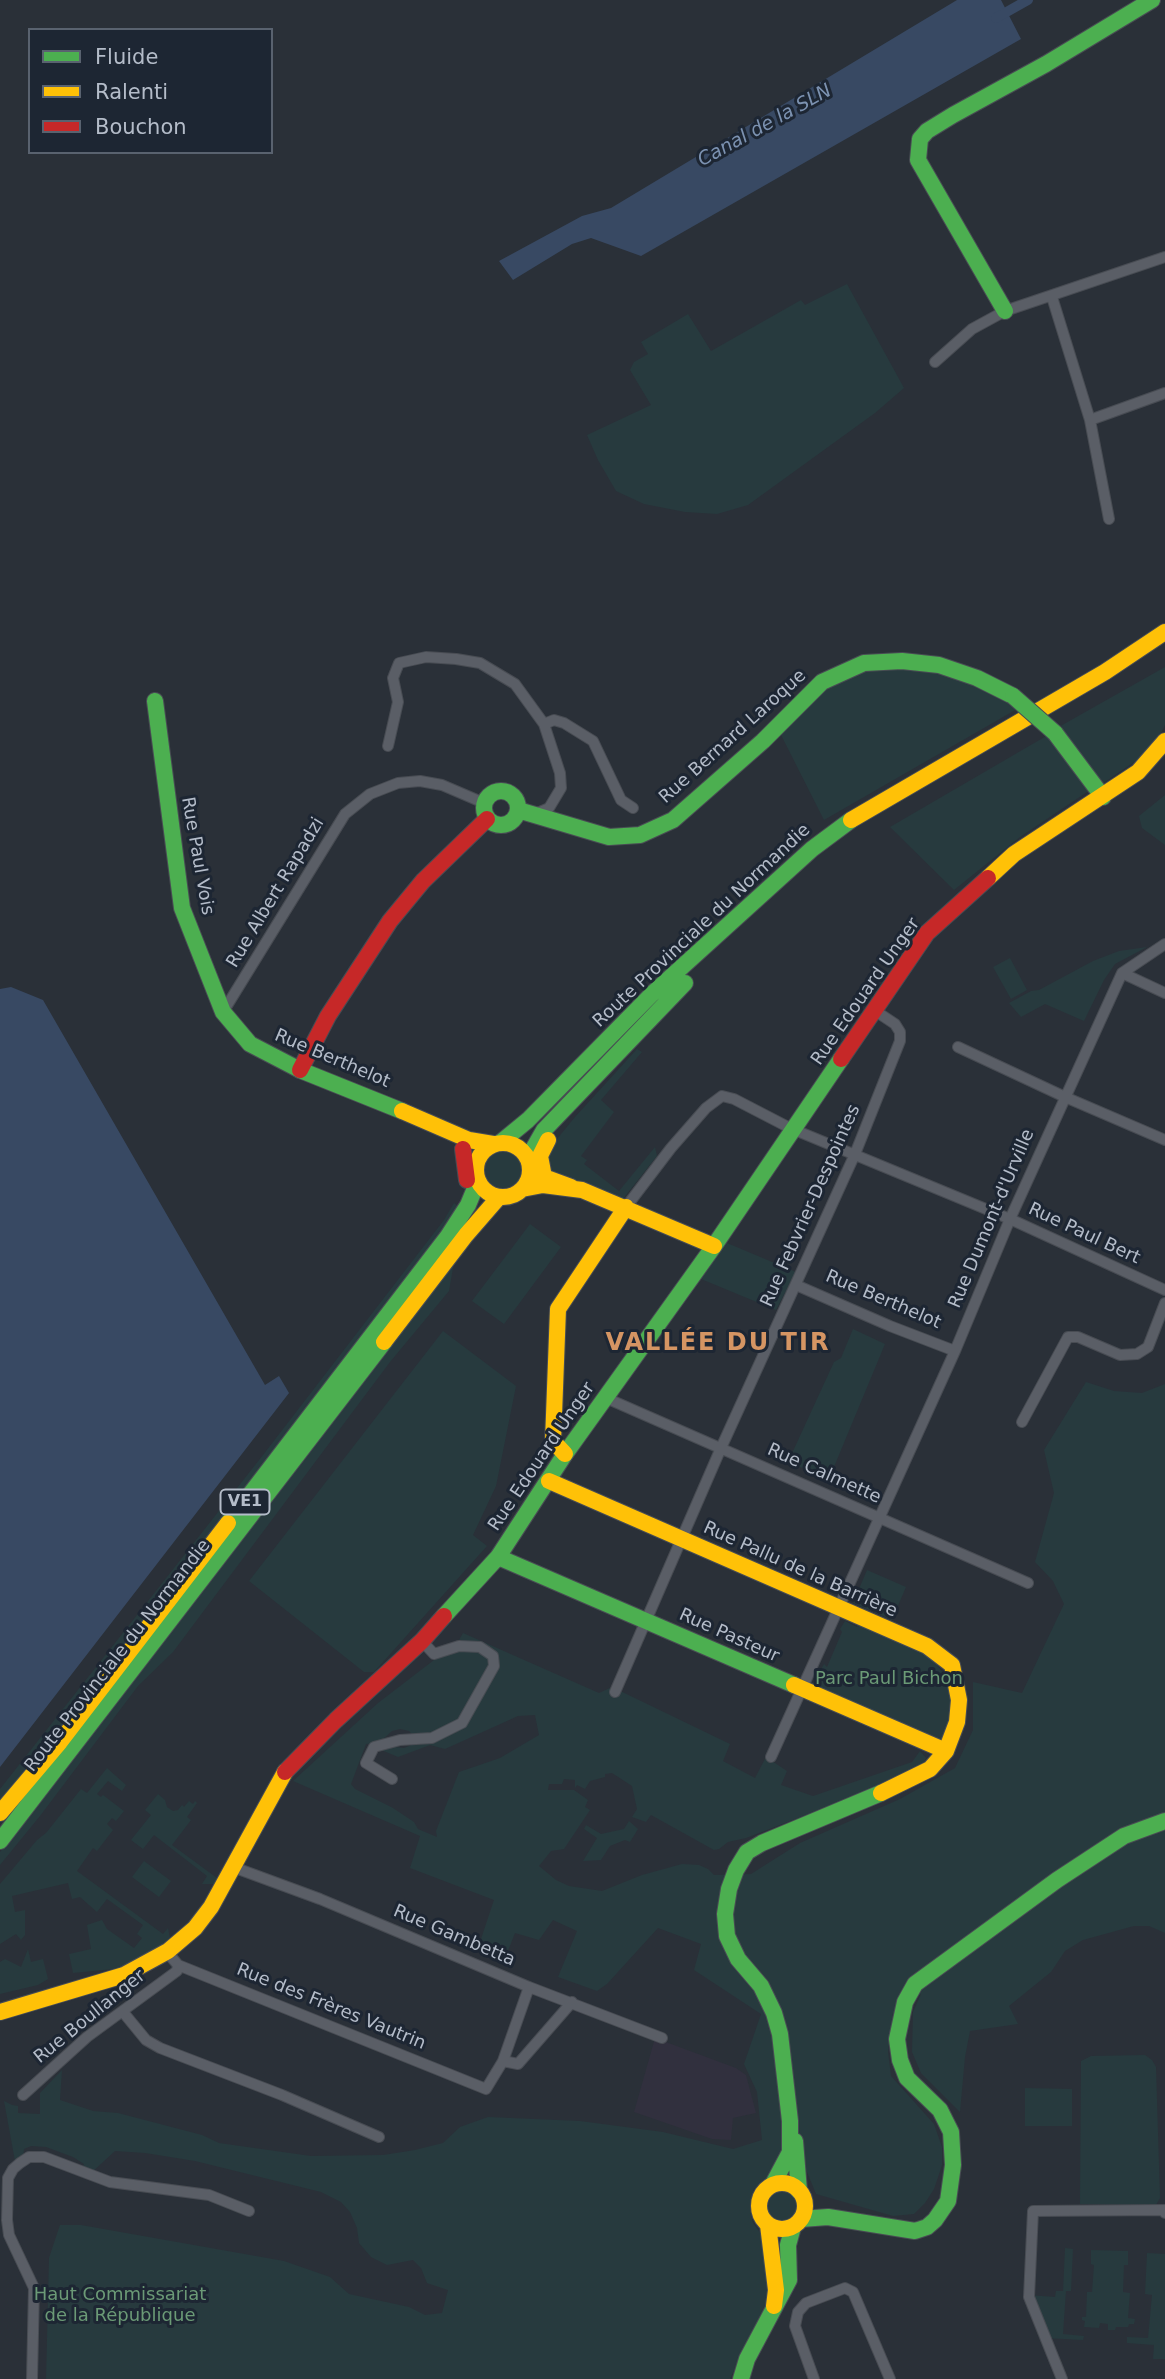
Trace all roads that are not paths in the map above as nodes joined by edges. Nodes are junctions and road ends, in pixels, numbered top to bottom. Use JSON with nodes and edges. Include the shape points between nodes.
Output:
{"nodes":[{"id":1,"x":1153,"y":0,"type":"edge"},
{"id":2,"x":1165,"y":257,"type":"edge"},
{"id":3,"x":1052,"y":296,"type":"junction"},
{"id":4,"x":1005,"y":311,"type":"junction"},
{"id":5,"x":935,"y":362,"type":"dead end"},
{"id":6,"x":1165,"y":393,"type":"edge"},
{"id":7,"x":1090,"y":420,"type":"junction"},
{"id":8,"x":1109,"y":519,"type":"dead end"},
{"id":9,"x":1165,"y":632,"type":"edge"},
{"id":10,"x":1165,"y":645,"type":"edge"},
{"id":11,"x":155,"y":701,"type":"dead end"},
{"id":12,"x":544,"y":724,"type":"junction"},
{"id":13,"x":1165,"y":741,"type":"edge"},
{"id":14,"x":388,"y":746,"type":"dead end"},
{"id":15,"x":1103,"y":797,"type":"junction"},
{"id":16,"x":633,"y":808,"type":"dead end"},
{"id":17,"x":518,"y":810,"type":"junction"},
{"id":18,"x":485,"y":811,"type":"junction"},
{"id":19,"x":535,"y":814,"type":"junction"},
{"id":20,"x":1165,"y":944,"type":"edge"},
{"id":21,"x":703,"y":966,"type":"junction"},
{"id":22,"x":1122,"y":973,"type":"junction"},
{"id":23,"x":1165,"y":993,"type":"edge"},
{"id":24,"x":874,"y":1010,"type":"junction"},
{"id":25,"x":223,"y":1012,"type":"junction"},
{"id":26,"x":958,"y":1047,"type":"dead end"},
{"id":27,"x":300,"y":1070,"type":"junction"},
{"id":28,"x":1065,"y":1097,"type":"junction"},
{"id":29,"x":437,"y":1126,"type":"junction"},
{"id":30,"x":794,"y":1129,"type":"junction"},
{"id":31,"x":1165,"y":1140,"type":"edge"},
{"id":32,"x":496,"y":1143,"type":"junction"},
{"id":33,"x":463,"y":1149,"type":"junction"},
{"id":34,"x":855,"y":1154,"type":"junction"},
{"id":35,"x":528,"y":1161,"type":"junction"},
{"id":36,"x":476,"y":1175,"type":"junction"},
{"id":37,"x":543,"y":1185,"type":"junction"},
{"id":38,"x":571,"y":1187,"type":"junction"},
{"id":39,"x":522,"y":1189,"type":"junction"},
{"id":40,"x":499,"y":1197,"type":"junction"},
{"id":41,"x":626,"y":1207,"type":"junction"},
{"id":42,"x":1010,"y":1219,"type":"junction"},
{"id":43,"x":448,"y":1236,"type":"junction"},
{"id":44,"x":714,"y":1246,"type":"junction"},
{"id":45,"x":796,"y":1285,"type":"junction"},
{"id":46,"x":1165,"y":1290,"type":"edge"},
{"id":47,"x":1165,"y":1303,"type":"edge"},
{"id":48,"x":955,"y":1351,"type":"junction"},
{"id":49,"x":606,"y":1398,"type":"junction"},
{"id":50,"x":1022,"y":1422,"type":"dead end"},
{"id":51,"x":721,"y":1448,"type":"junction"},
{"id":52,"x":565,"y":1454,"type":"junction"},
{"id":53,"x":549,"y":1481,"type":"junction"},
{"id":54,"x":879,"y":1517,"type":"junction"},
{"id":55,"x":682,"y":1539,"type":"junction"},
{"id":56,"x":498,"y":1556,"type":"junction"},
{"id":57,"x":1028,"y":1583,"type":"dead end"},
{"id":58,"x":840,"y":1608,"type":"junction"},
{"id":59,"x":647,"y":1621,"type":"junction"},
{"id":60,"x":422,"y":1641,"type":"junction"},
{"id":61,"x":803,"y":1689,"type":"junction"},
{"id":62,"x":615,"y":1692,"type":"dead end"},
{"id":63,"x":946,"y":1751,"type":"junction"},
{"id":64,"x":771,"y":1757,"type":"dead end"},
{"id":65,"x":392,"y":1779,"type":"dead end"},
{"id":66,"x":0,"y":1813,"type":"edge"},
{"id":67,"x":1165,"y":1821,"type":"edge"},
{"id":68,"x":0,"y":1841,"type":"edge"},
{"id":69,"x":233,"y":1867,"type":"junction"},
{"id":70,"x":173,"y":1958,"type":"junction"},
{"id":71,"x":529,"y":1987,"type":"junction"},
{"id":72,"x":572,"y":2002,"type":"junction"},
{"id":73,"x":5,"y":2010,"type":"edge"},
{"id":74,"x":123,"y":2012,"type":"junction"},
{"id":75,"x":662,"y":2038,"type":"dead end"},
{"id":76,"x":503,"y":2061,"type":"junction"},
{"id":77,"x":23,"y":2095,"type":"dead end"},
{"id":78,"x":790,"y":2121,"type":"junction"},
{"id":79,"x":379,"y":2137,"type":"dead end"},
{"id":80,"x":773,"y":2185,"type":"junction"},
{"id":81,"x":802,"y":2194,"type":"junction"},
{"id":82,"x":249,"y":2211,"type":"dead end"},
{"id":83,"x":1165,"y":2212,"type":"edge"},
{"id":84,"x":797,"y":2223,"type":"junction"},
{"id":85,"x":768,"y":2225,"type":"junction"},
{"id":86,"x":884,"y":2226,"type":"junction"},
{"id":87,"x":774,"y":2312,"type":"junction"},
{"id":88,"x":32,"y":2379,"type":"edge"},
{"id":89,"x":741,"y":2379,"type":"edge"},
{"id":90,"x":814,"y":2379,"type":"edge"},
{"id":91,"x":890,"y":2379,"type":"edge"},
{"id":92,"x":1062,"y":2379,"type":"edge"}],
"edges":[{"from":1,"to":4,"type":"main road","via":[[953,115],[920,139],[918,160]]},
{"from":2,"to":3,"type":"street"},
{"from":3,"to":4,"type":"street"},
{"from":3,"to":7,"type":"street"},
{"from":4,"to":5,"type":"street","via":[[972,328]]},
{"from":6,"to":7,"type":"street"},
{"from":7,"to":8,"type":"street"},
{"from":9,"to":32,"type":"main road","name":"Route Provinciale du Normandie","via":[[1105,672],[859,815],[812,849],[652,994],[528,1120]]},
{"from":10,"to":21,"type":"main road","name":"Route Provinciale du Normandie","via":[[842,841]]},
{"from":11,"to":25,"type":"main road","name":"Rue Paul Vois","via":[[182,908]]},
{"from":12,"to":14,"type":"street","via":[[515,684],[480,663],[426,657],[399,663],[393,678],[398,702]]},
{"from":12,"to":16,"type":"street","via":[[564,723],[593,741],[621,800]]},
{"from":12,"to":19,"type":"street","via":[[561,788],[549,808]]},
{"from":13,"to":15,"type":"main road","name":"Rue Edouard Unger","via":[[1138,772]]},
{"from":15,"to":19,"type":"main road","name":"Rue Bernard Laroque","bridge":true,"via":[[1055,733],[1013,696],[939,664],[902,661],[864,663],[822,682],[673,820],[640,835],[609,837]]},
{"from":15,"to":24,"type":"main road","name":"Rue Edouard Unger","via":[[1038,837],[927,933]]},
{"from":17,"to":18,"type":"main road","via":[[513,821],[503,826],[491,823]]},
{"from":17,"to":18,"type":"main road","via":[[516,799],[496,791],[486,798]]},
{"from":17,"to":19,"type":"main road","name":"Rue Bernard Laroque"},
{"from":18,"to":25,"type":"street","name":"Rue Albert Rapadzi","via":[[442,785],[420,781],[397,783],[370,794],[345,814]]},
{"from":18,"to":27,"type":"main road","via":[[390,921],[347,985]]},
{"from":20,"to":22,"type":"street"},
{"from":21,"to":35,"type":"main road","name":"Route Provinciale du Normandie","via":[[544,1130]]},
{"from":21,"to":38,"type":"main road","via":[[546,1144],[540,1156],[544,1177]]},
{"from":22,"to":23,"type":"street"},
{"from":22,"to":28,"type":"street","name":"Rue Dumont-d'Urville"},
{"from":24,"to":30,"type":"main road","name":"Rue Edouard Unger"},
{"from":24,"to":34,"type":"street","name":"Rue Febvrier-Despointes","via":[[895,1024],[900,1041]]},
{"from":25,"to":27,"type":"main road","name":"Rue Berthelot","via":[[250,1044]]},
{"from":26,"to":28,"type":"street"},
{"from":27,"to":29,"type":"main road","name":"Rue Berthelot"},
{"from":28,"to":31,"type":"street"},
{"from":28,"to":42,"type":"street","name":"Rue Dumont-d'Urville"},
{"from":29,"to":32,"type":"main road","name":"Rue Berthelot","via":[[469,1140]]},
{"from":29,"to":33,"type":"main road","name":"Rue Berthelot"},
{"from":30,"to":34,"type":"street","name":"Rue Paul Bert"},
{"from":30,"to":41,"type":"street","name":"Rue Paul Bert","via":[[722,1096],[671,1148]]},
{"from":30,"to":44,"type":"main road","name":"Rue Edouard Unger"},
{"from":32,"to":35,"type":"main road","via":[[516,1146]]},
{"from":32,"to":36,"type":"main road","via":[[480,1154]]},
{"from":33,"to":36,"type":"main road","name":"Rue Berthelot"},
{"from":33,"to":43,"type":"main road","via":[[464,1203]]},
{"from":34,"to":42,"type":"street","name":"Rue Paul Bert"},
{"from":34,"to":45,"type":"street","name":"Rue Febvrier-Despointes"},
{"from":35,"to":37,"type":"main road"},
{"from":35,"to":39,"type":"main road","via":[[529,1177]]},
{"from":36,"to":40,"type":"main road","via":[[486,1192]]},
{"from":36,"to":43,"type":"main road","name":"Route Provinciale du Normandie","number":"VE1","via":[[468,1205]]},
{"from":37,"to":38,"type":"main road"},
{"from":37,"to":39,"type":"main road"},
{"from":38,"to":41,"type":"main road"},
{"from":39,"to":40,"type":"main road"},
{"from":40,"to":68,"type":"main road","name":"Route Provinciale du Normandie","number":"VE1"},
{"from":41,"to":44,"type":"main road"},
{"from":41,"to":52,"type":"main road","via":[[558,1309],[553,1441]]},
{"from":42,"to":46,"type":"street","name":"Rue Paul Bert"},
{"from":42,"to":48,"type":"street","name":"Rue Dumont-d'Urville"},
{"from":43,"to":66,"type":"main road","name":"Route Provinciale du Normandie","number":"VE1"},
{"from":44,"to":49,"type":"main road","name":"Rue Edouard Unger"},
{"from":45,"to":48,"type":"street","name":"Rue Berthelot"},
{"from":45,"to":51,"type":"street","name":"Rue Febvrier-Despointes"},
{"from":47,"to":50,"type":"street","via":[[1148,1347],[1137,1354],[1120,1355],[1068,1337]]},
{"from":48,"to":54,"type":"street","name":"Rue Dumont-d'Urville"},
{"from":49,"to":51,"type":"street","name":"Rue Calmette"},
{"from":49,"to":52,"type":"main road","name":"Rue Edouard Unger"},
{"from":51,"to":54,"type":"street","name":"Rue Calmette"},
{"from":51,"to":55,"type":"street","name":"Rue Febvrier-Despointes"},
{"from":52,"to":53,"type":"main road","name":"Rue Edouard Unger"},
{"from":53,"to":55,"type":"main road","name":"Rue Pallu de la Barrière"},
{"from":53,"to":56,"type":"main road","name":"Rue Edouard Unger"},
{"from":54,"to":57,"type":"street","name":"Rue Calmette"},
{"from":54,"to":58,"type":"street","name":"Rue Dumont-d'Urville"},
{"from":55,"to":58,"type":"main road","name":"Rue Pallu de la Barrière"},
{"from":55,"to":59,"type":"street","name":"Rue Febvrier-Despointes"},
{"from":56,"to":59,"type":"main road","name":"Rue Pasteur"},
{"from":56,"to":60,"type":"main road","name":"Rue Edouard Unger"},
{"from":58,"to":61,"type":"street","name":"Rue Dumont-d'Urville"},
{"from":58,"to":63,"type":"main road","name":"Rue Pallu de la Barrière","via":[[927,1646],[952,1665],[959,1700]]},
{"from":59,"to":61,"type":"main road","name":"Rue Pasteur"},
{"from":59,"to":62,"type":"street","name":"Rue Febvrier-Despointes"},
{"from":60,"to":65,"type":"street","via":[[434,1654],[459,1646],[480,1647],[493,1656],[494,1666],[462,1723],[432,1738],[373,1747],[366,1763]]},
{"from":60,"to":69,"type":"main road","name":"Rue Edouard Unger","via":[[285,1773]]},
{"from":61,"to":63,"type":"main road","name":"Rue Pasteur"},
{"from":61,"to":64,"type":"street","name":"Rue Dumont-d'Urville"},
{"from":63,"to":78,"type":"main road","via":[[930,1769],[911,1780],[762,1843],[747,1852],[736,1870],[725,1914],[727,1936],[774,2013]]},
{"from":67,"to":86,"type":"main road","via":[[1124,1836],[1089,1858],[915,1984],[900,2020],[900,2060],[907,2078],[947,2121],[952,2143],[951,2183],[948,2201],[927,2227],[915,2231]]},
{"from":69,"to":70,"type":"main road","name":"Rue Edouard Unger","via":[[211,1907]]},
{"from":69,"to":71,"type":"street","name":"Rue Gambetta"},
{"from":70,"to":73,"type":"main road","name":"Rue Edouard Unger"},
{"from":70,"to":74,"type":"street","name":"Rue Boullanger","via":[[177,1971]]},
{"from":70,"to":76,"type":"street","name":"Rue des Frères Vautrin","via":[[486,2089]]},
{"from":71,"to":72,"type":"street","name":"Rue Gambetta"},
{"from":71,"to":76,"type":"street"},
{"from":72,"to":75,"type":"street","name":"Rue Gambetta"},
{"from":72,"to":76,"type":"street","via":[[518,2064]]},
{"from":74,"to":77,"type":"street","name":"Rue Boullanger","via":[[87,2037]]},
{"from":74,"to":79,"type":"street","via":[[160,2048]]},
{"from":78,"to":80,"type":"main road","via":[[790,2152]]},
{"from":78,"to":81,"type":"main road"},
{"from":80,"to":81,"type":"main road","via":[[787,2183]]},
{"from":80,"to":85,"type":"main road","via":[[760,2199],[760,2213]]},
{"from":81,"to":84,"type":"main road","via":[[804,2212]]},
{"from":81,"to":86,"type":"main road"},
{"from":82,"to":88,"type":"street","via":[[209,2195],[110,2182],[48,2158],[29,2157],[20,2163],[8,2178],[7,2220],[9,2235],[34,2288]]},
{"from":83,"to":92,"type":"street","via":[[1033,2211],[1029,2297]]},
{"from":84,"to":85,"type":"main road","via":[[780,2229]]},
{"from":84,"to":86,"type":"main road","via":[[828,2217]]},
{"from":84,"to":87,"type":"main road","via":[[788,2245],[789,2280]]},
{"from":85,"to":87,"type":"main road","via":[[776,2290]]},
{"from":87,"to":89,"type":"main road"},
{"from":90,"to":91,"type":"street","via":[[795,2326],[798,2312],[806,2303],[845,2288],[853,2292]]}]}
